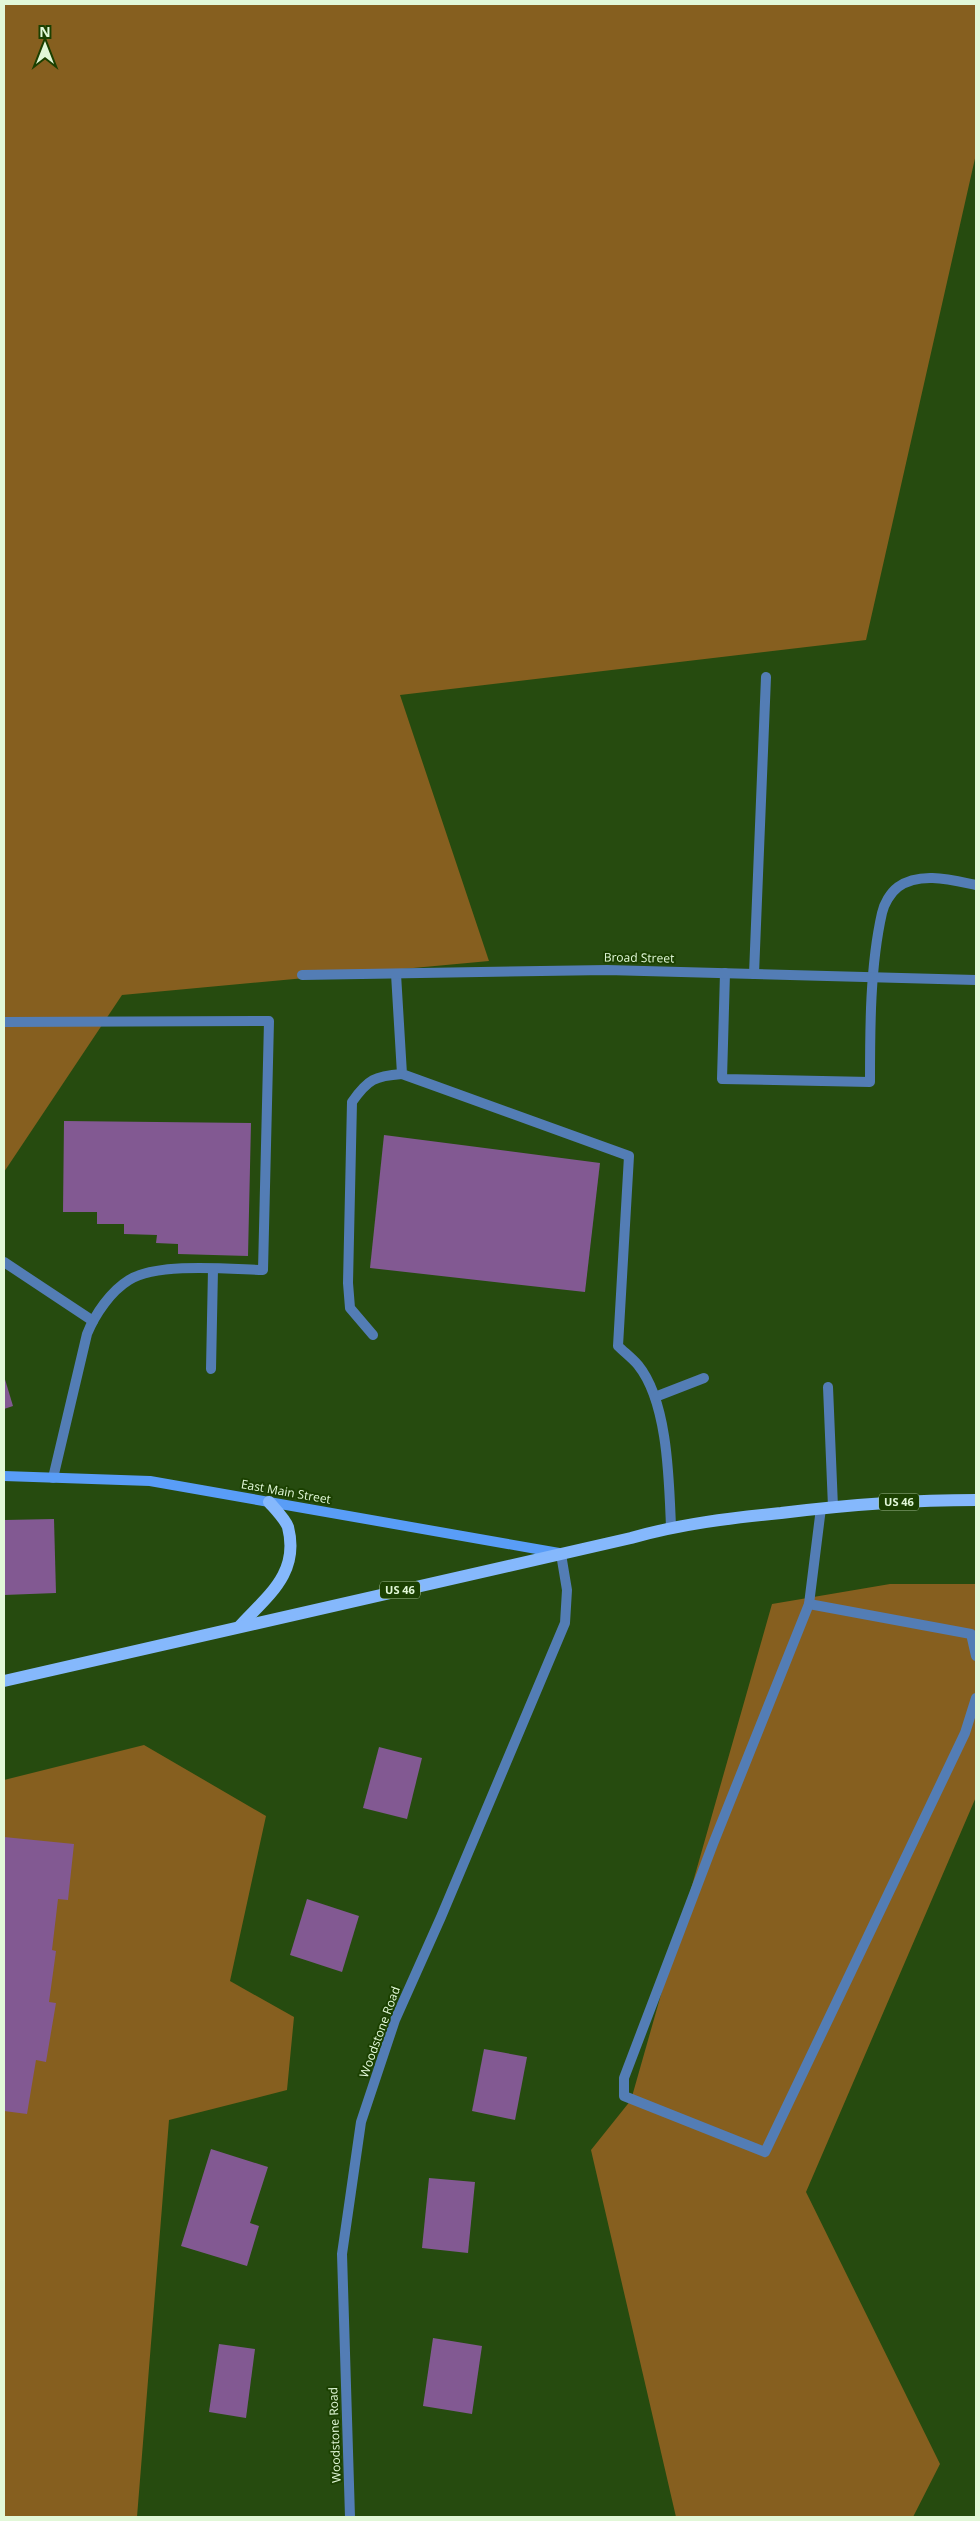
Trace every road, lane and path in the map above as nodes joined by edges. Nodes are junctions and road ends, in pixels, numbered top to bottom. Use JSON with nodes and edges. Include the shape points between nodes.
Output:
{"nodes":[{"id":1,"x":766,"y":677,"type":"dead end"},
{"id":2,"x":976,"y":884,"type":"edge"},
{"id":3,"x":725,"y":973,"type":"junction"},
{"id":4,"x":396,"y":974,"type":"junction"},
{"id":5,"x":754,"y":974,"type":"junction"},
{"id":6,"x":302,"y":976,"type":"dead end"},
{"id":7,"x":874,"y":977,"type":"junction"},
{"id":8,"x":976,"y":980,"type":"edge"},
{"id":9,"x":4,"y":1022,"type":"edge"},
{"id":10,"x":402,"y":1074,"type":"junction"},
{"id":11,"x":4,"y":1262,"type":"edge"},
{"id":12,"x":213,"y":1269,"type":"junction"},
{"id":13,"x":92,"y":1321,"type":"junction"},
{"id":14,"x":372,"y":1335,"type":"dead end"},
{"id":15,"x":211,"y":1369,"type":"dead end"},
{"id":16,"x":704,"y":1378,"type":"dead end"},
{"id":17,"x":828,"y":1387,"type":"dead end"},
{"id":18,"x":655,"y":1397,"type":"junction"},
{"id":19,"x":4,"y":1476,"type":"edge"},
{"id":20,"x":53,"y":1478,"type":"junction"},
{"id":21,"x":976,"y":1500,"type":"edge"},
{"id":22,"x":269,"y":1502,"type":"junction"},
{"id":23,"x":827,"y":1508,"type":"junction"},
{"id":24,"x":671,"y":1526,"type":"junction"},
{"id":25,"x":561,"y":1554,"type":"junction"},
{"id":26,"x":809,"y":1604,"type":"junction"},
{"id":27,"x":239,"y":1627,"type":"junction"},
{"id":28,"x":976,"y":1656,"type":"edge"},
{"id":29,"x":4,"y":1681,"type":"edge"},
{"id":30,"x":976,"y":1698,"type":"edge"},
{"id":31,"x":350,"y":2517,"type":"edge"}],
"edges":[{"from":1,"to":5,"type":"street"},
{"from":2,"to":7,"type":"street","via":[[942,878],[918,879],[899,887],[889,896],[882,912]]},
{"from":3,"to":4,"type":"street","name":"Broad Street","via":[[607,970]]},
{"from":3,"to":5,"type":"street","name":"Broad Street"},
{"from":3,"to":7,"type":"street","via":[[722,1079],[870,1082]]},
{"from":4,"to":6,"type":"street","name":"Broad Street"},
{"from":4,"to":10,"type":"street"},
{"from":5,"to":7,"type":"street","name":"Broad Street"},
{"from":7,"to":8,"type":"street","name":"Broad Street"},
{"from":9,"to":12,"type":"street","via":[[269,1021],[263,1270]]},
{"from":10,"to":14,"type":"street","via":[[380,1076],[365,1084],[352,1102],[350,1308]]},
{"from":10,"to":18,"type":"street","via":[[629,1156],[618,1346],[639,1366]]},
{"from":11,"to":13,"type":"street"},
{"from":12,"to":13,"type":"street","via":[[169,1269],[130,1279],[116,1290]]},
{"from":12,"to":15,"type":"street"},
{"from":13,"to":20,"type":"street"},
{"from":16,"to":18,"type":"street"},
{"from":17,"to":23,"type":"street"},
{"from":18,"to":24,"type":"street","via":[[667,1459]]},
{"from":19,"to":20,"type":"street","name":"East Main Street"},
{"from":20,"to":22,"type":"street","name":"East Main Street","via":[[150,1481]]},
{"from":21,"to":23,"type":"main road","number":"US 46","via":[[924,1500]]},
{"from":22,"to":25,"type":"street","name":"East Main Street"},
{"from":22,"to":27,"type":"main road","via":[[287,1526],[290,1555],[285,1577]]},
{"from":23,"to":24,"type":"main road","number":"US 46"},
{"from":23,"to":26,"type":"street"},
{"from":24,"to":25,"type":"main road","number":"US 46"},
{"from":25,"to":27,"type":"main road","number":"US 46"},
{"from":25,"to":31,"type":"street","name":"Woodstone Road","via":[[567,1590],[565,1623],[395,2020],[361,2122],[342,2254]]},
{"from":26,"to":28,"type":"street","via":[[971,1634]]},
{"from":26,"to":30,"type":"street","via":[[624,2078],[624,2096],[765,2152],[965,1733]]},
{"from":27,"to":29,"type":"main road","number":"US 46"}]}
